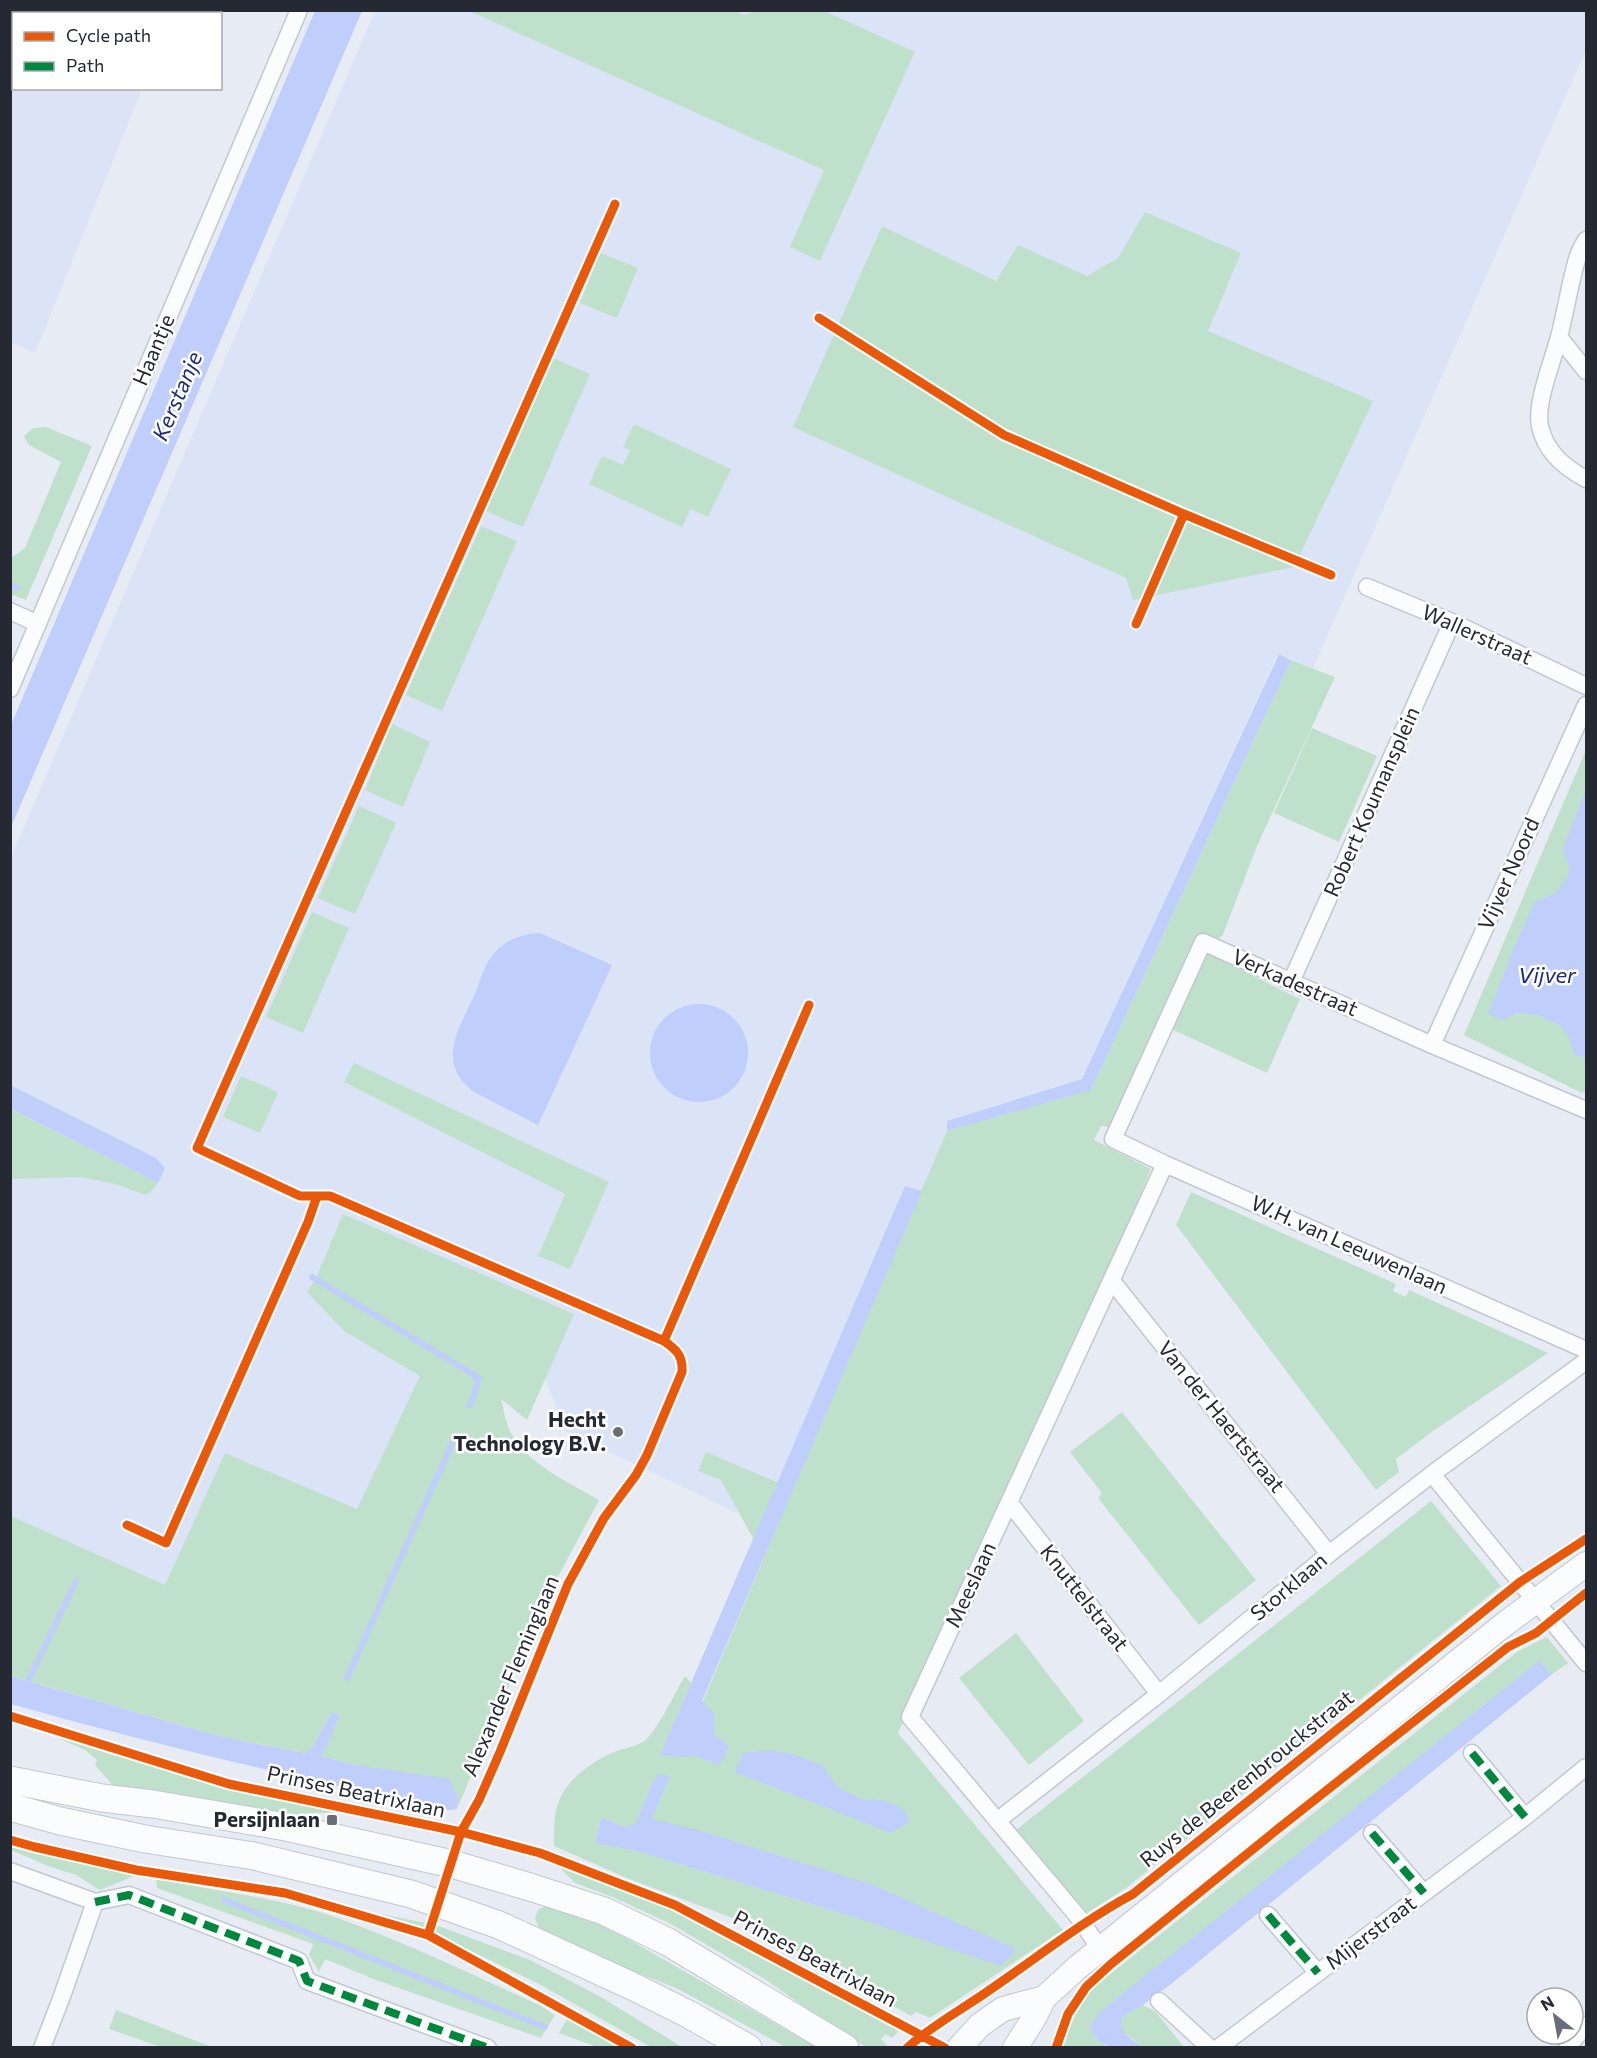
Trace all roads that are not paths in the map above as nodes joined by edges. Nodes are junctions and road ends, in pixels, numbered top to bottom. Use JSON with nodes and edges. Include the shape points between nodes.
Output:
{"nodes":[{"id":1,"x":299,"y":10,"type":"edge"},
{"id":2,"x":1587,"y":240,"type":"edge"},
{"id":3,"x":1559,"y":337,"type":"junction"},
{"id":4,"x":1587,"y":371,"type":"edge"},
{"id":5,"x":1587,"y":480,"type":"edge"},
{"id":6,"x":1367,"y":587,"type":"dead end"},
{"id":7,"x":10,"y":611,"type":"edge"},
{"id":8,"x":1452,"y":622,"type":"junction"},
{"id":9,"x":38,"y":624,"type":"junction"},
{"id":10,"x":1587,"y":686,"type":"edge"},
{"id":11,"x":10,"y":689,"type":"edge"},
{"id":12,"x":1587,"y":705,"type":"edge"},
{"id":13,"x":1291,"y":982,"type":"junction"},
{"id":14,"x":1432,"y":1045,"type":"junction"},
{"id":15,"x":1587,"y":1110,"type":"edge"},
{"id":16,"x":1113,"y":1139,"type":"joint"},
{"id":17,"x":1165,"y":1164,"type":"junction"},
{"id":18,"x":1112,"y":1281,"type":"junction"},
{"id":19,"x":1587,"y":1350,"type":"edge"},
{"id":20,"x":1587,"y":1361,"type":"edge"},
{"id":21,"x":1432,"y":1474,"type":"junction"},
{"id":22,"x":1009,"y":1502,"type":"junction"},
{"id":23,"x":1329,"y":1554,"type":"junction"},
{"id":24,"x":1587,"y":1564,"type":"edge"},
{"id":25,"x":1536,"y":1600,"type":"junction"},
{"id":26,"x":1587,"y":1664,"type":"edge"},
{"id":27,"x":1159,"y":1694,"type":"junction"},
{"id":28,"x":1472,"y":1753,"type":"dead end"},
{"id":29,"x":1587,"y":1767,"type":"edge"},
{"id":30,"x":10,"y":1780,"type":"edge"},
{"id":31,"x":10,"y":1807,"type":"edge"},
{"id":32,"x":1525,"y":1817,"type":"junction"},
{"id":33,"x":997,"y":1821,"type":"junction"},
{"id":34,"x":1371,"y":1833,"type":"dead end"},
{"id":35,"x":10,"y":1871,"type":"edge"},
{"id":36,"x":1424,"y":1893,"type":"junction"},
{"id":37,"x":95,"y":1902,"type":"junction"},
{"id":38,"x":1268,"y":1915,"type":"dead end"},
{"id":39,"x":1100,"y":1948,"type":"junction"},
{"id":40,"x":1318,"y":1973,"type":"junction"},
{"id":41,"x":1044,"y":1998,"type":"junction"},
{"id":42,"x":1159,"y":2001,"type":"dead end"},
{"id":43,"x":1587,"y":2025,"type":"edge"},
{"id":44,"x":42,"y":2048,"type":"edge"},
{"id":45,"x":488,"y":2048,"type":"edge"},
{"id":46,"x":748,"y":2048,"type":"edge"},
{"id":47,"x":845,"y":2048,"type":"edge"},
{"id":48,"x":958,"y":2048,"type":"edge"},
{"id":49,"x":1015,"y":2048,"type":"edge"},
{"id":50,"x":1210,"y":2048,"type":"edge"},
{"id":51,"x":1218,"y":2048,"type":"edge"},
{"id":52,"x":1567,"y":2048,"type":"edge"}],
"edges":[{"from":1,"to":9,"type":"street","name":"Haantje"},
{"from":2,"to":3,"type":"street","via":[[1579,253]]},
{"from":3,"to":4,"type":"street"},
{"from":3,"to":5,"type":"street","via":[[1539,408],[1539,425],[1556,458]]},
{"from":6,"to":8,"type":"street","name":"Wallerstraat"},
{"from":7,"to":9,"type":"street"},
{"from":8,"to":10,"type":"street","name":"Wallerstraat"},
{"from":8,"to":13,"type":"street","name":"Robert Koumansplein"},
{"from":9,"to":11,"type":"street","name":"Haantje"},
{"from":12,"to":14,"type":"street","name":"Vijver Noord"},
{"from":13,"to":14,"type":"street","name":"Verkadestraat"},
{"from":13,"to":16,"type":"street","name":"Verkadestraat","via":[[1203,942]]},
{"from":14,"to":15,"type":"street","name":"Verkadestraat"},
{"from":16,"to":17,"type":"street","name":"W.H. van Leeuwenlaan"},
{"from":17,"to":18,"type":"street","name":"Meeslaan"},
{"from":17,"to":19,"type":"street","name":"W.H. van Leeuwenlaan"},
{"from":18,"to":22,"type":"street","name":"Meeslaan"},
{"from":18,"to":23,"type":"street","name":"Van der Haertstraat"},
{"from":20,"to":21,"type":"street","name":"Storklaan"},
{"from":21,"to":23,"type":"street","name":"Storklaan"},
{"from":21,"to":25,"type":"street"},
{"from":22,"to":27,"type":"street","name":"Knuttelstraat"},
{"from":22,"to":33,"type":"street","name":"Meeslaan","via":[[910,1717]]},
{"from":23,"to":27,"type":"street","name":"Storklaan"},
{"from":24,"to":25,"type":"main road","name":"Ruys de Beerenbrouckstraat"},
{"from":25,"to":26,"type":"street"},
{"from":25,"to":39,"type":"main road","name":"Ruys de Beerenbrouckstraat"},
{"from":27,"to":33,"type":"street","name":"Storklaan"},
{"from":28,"to":32,"type":"street"},
{"from":29,"to":32,"type":"street","name":"Mijerstraat"},
{"from":30,"to":47,"type":"main road","via":[[309,1831],[452,1864],[533,1888],[604,1911],[668,1942]]},
{"from":31,"to":46,"type":"main road","via":[[145,1839],[254,1856],[411,1894],[499,1925],[632,1986]]},
{"from":32,"to":36,"type":"street","name":"Mijerstraat"},
{"from":33,"to":39,"type":"street","name":"Meeslaan"},
{"from":34,"to":36,"type":"street","name":"Mijerstraat"},
{"from":35,"to":37,"type":"street"},
{"from":36,"to":40,"type":"street","name":"Mijerstraat"},
{"from":37,"to":44,"type":"street"},
{"from":37,"to":45,"type":"street","via":[[129,1894],[299,1961],[307,1981]]},
{"from":38,"to":40,"type":"street","name":"Mijerstraat"},
{"from":39,"to":41,"type":"main road","name":"Ruys de Beerenbrouckstraat"},
{"from":40,"to":51,"type":"street","name":"Mijerstraat"},
{"from":41,"to":48,"type":"main road","name":"Ruys de Beerenbrouckstraat","via":[[1003,2008]]},
{"from":41,"to":49,"type":"main road","name":"Ruys de Beerenbrouckstraat"},
{"from":42,"to":50,"type":"street"},
{"from":43,"to":52,"type":"street"}]}
